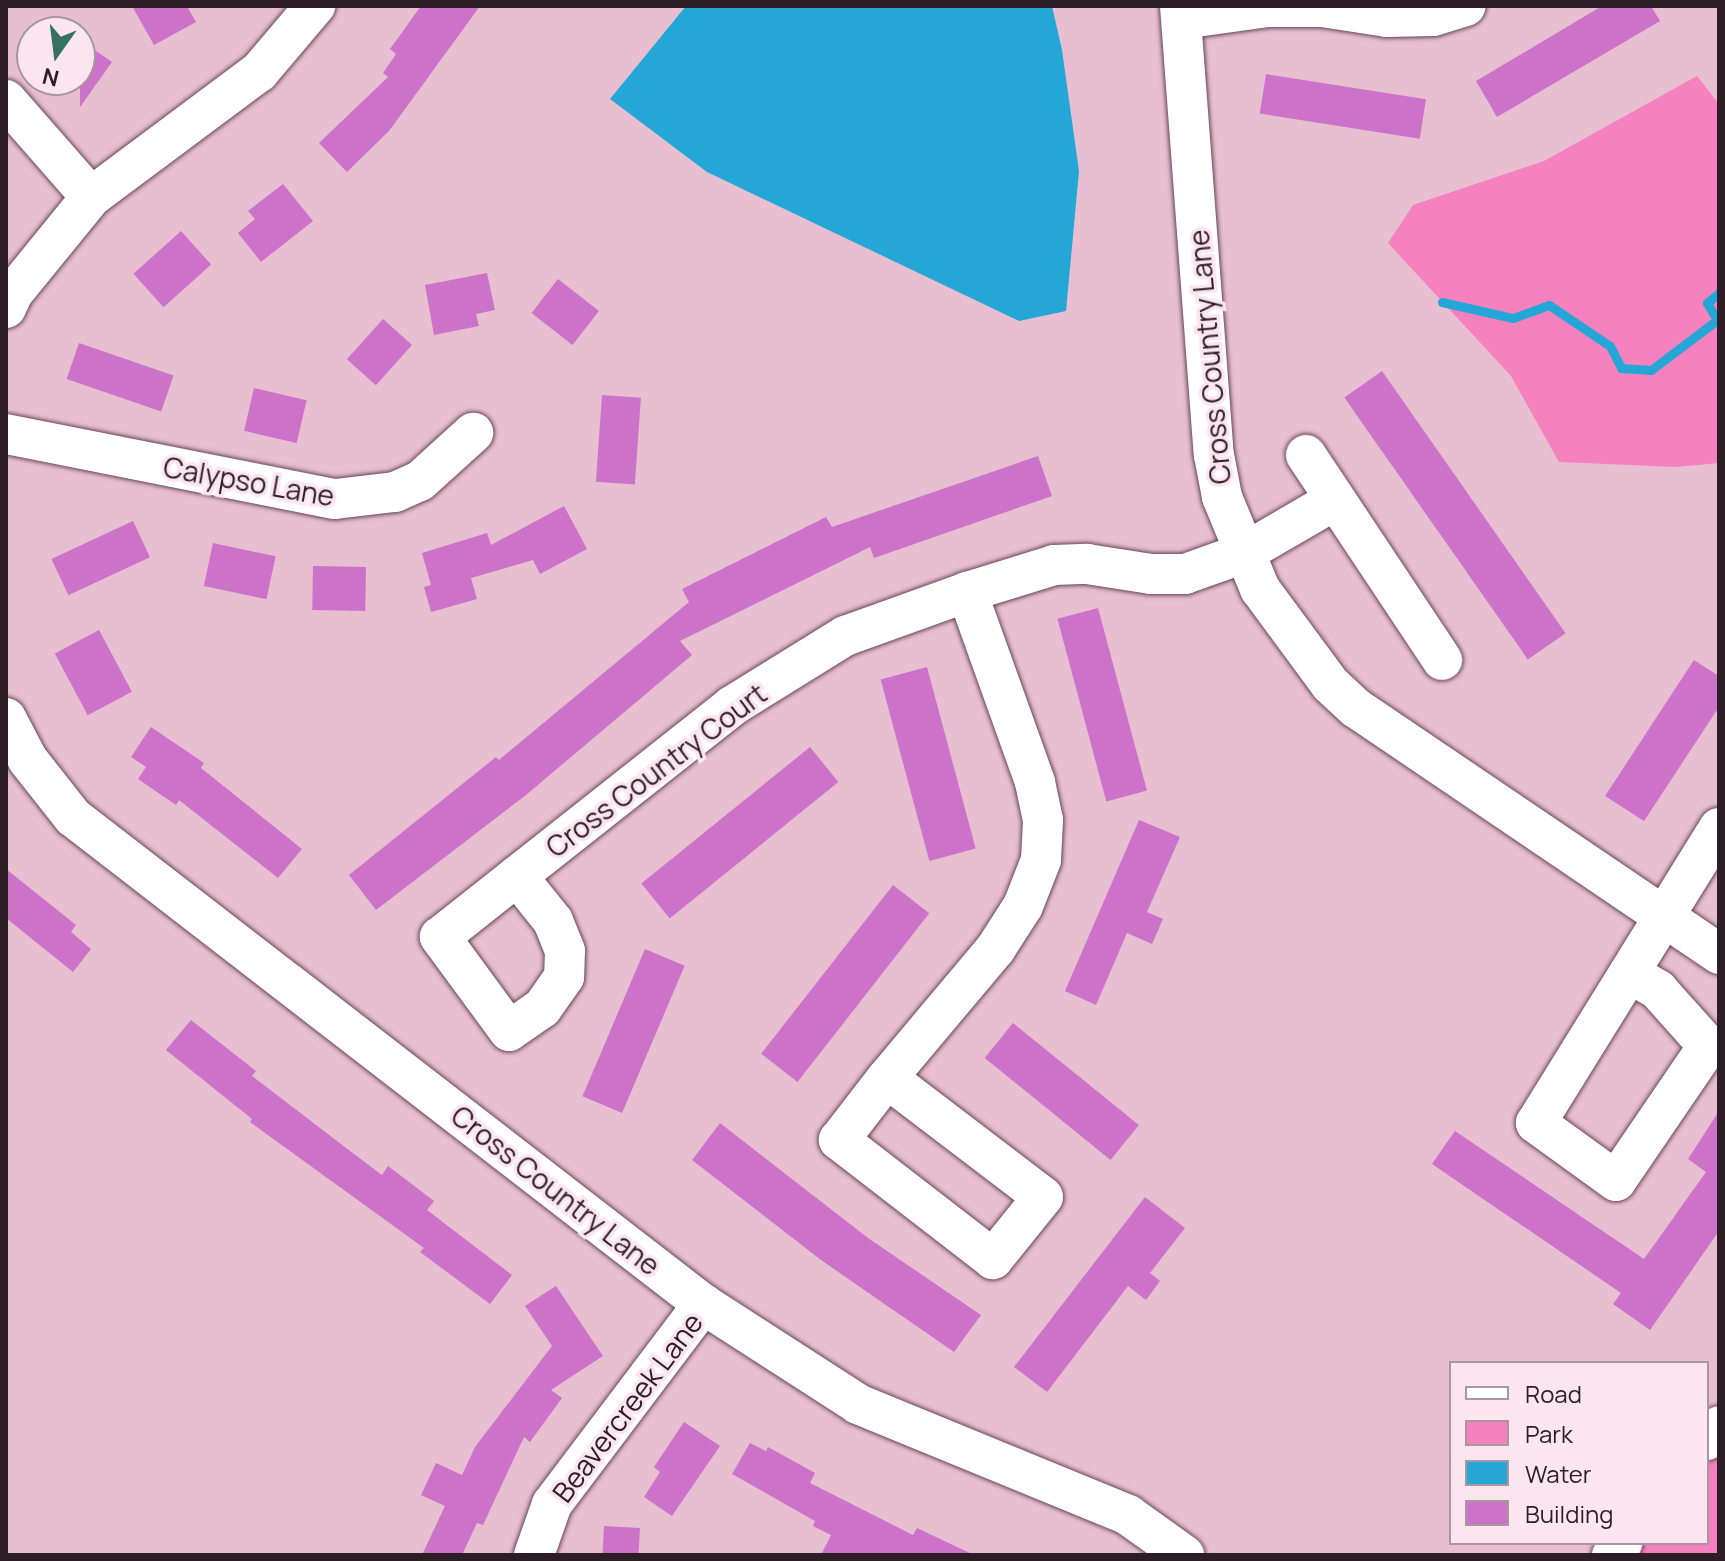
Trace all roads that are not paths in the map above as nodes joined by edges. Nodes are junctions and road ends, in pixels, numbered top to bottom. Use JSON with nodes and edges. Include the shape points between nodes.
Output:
{"nodes":[{"id":1,"x":315,"y":6,"type":"edge"},
{"id":2,"x":1465,"y":6,"type":"edge"},
{"id":3,"x":1267,"y":7,"type":"edge"},
{"id":4,"x":1181,"y":13,"type":"edge"},
{"id":5,"x":6,"y":100,"type":"edge"},
{"id":6,"x":91,"y":197,"type":"junction"},
{"id":7,"x":6,"y":308,"type":"edge"},
{"id":8,"x":473,"y":433,"type":"dead end"},
{"id":9,"x":6,"y":434,"type":"edge"},
{"id":10,"x":1306,"y":455,"type":"dead end"},
{"id":11,"x":1335,"y":500,"type":"junction"},
{"id":12,"x":1244,"y":553,"type":"junction"},
{"id":13,"x":967,"y":592,"type":"junction"},
{"id":14,"x":1442,"y":660,"type":"dead end"},
{"id":15,"x":6,"y":718,"type":"edge"},
{"id":16,"x":1718,"y":833,"type":"edge"},
{"id":17,"x":517,"y":876,"type":"dead end"},
{"id":18,"x":1664,"y":917,"type":"junction"},
{"id":19,"x":1719,"y":954,"type":"edge"},
{"id":20,"x":1629,"y":973,"type":"junction"},
{"id":21,"x":887,"y":1078,"type":"junction"},
{"id":22,"x":703,"y":1304,"type":"junction"},
{"id":23,"x":534,"y":1555,"type":"edge"},
{"id":24,"x":1184,"y":1555,"type":"edge"}],
"edges":[{"from":1,"to":6,"type":"street","via":[[259,72]]},
{"from":2,"to":3,"type":"street","via":[[1433,16],[1387,17],[1322,7]]},
{"from":3,"to":4,"type":"street"},
{"from":4,"to":12,"type":"street","name":"Cross Country Lane","via":[[1214,455],[1222,497]]},
{"from":5,"to":6,"type":"street"},
{"from":6,"to":7,"type":"street"},
{"from":8,"to":9,"type":"street","name":"Calypso Lane","via":[[420,481],[395,492],[335,499]]},
{"from":10,"to":11,"type":"street"},
{"from":11,"to":12,"type":"street","name":"Cross Country Court"},
{"from":11,"to":14,"type":"street"},
{"from":12,"to":13,"type":"street","name":"Cross Country Court","via":[[1185,574],[1054,565]]},
{"from":12,"to":18,"type":"street","name":"Cross Country Lane","via":[[1292,637],[1356,708]]},
{"from":13,"to":17,"type":"street","name":"Cross Country Court","via":[[845,636],[732,706]]},
{"from":13,"to":21,"type":"street","via":[[1035,782],[1043,820],[1041,860],[1023,906],[996,948]]},
{"from":15,"to":22,"type":"street","name":"Cross Country Lane","via":[[28,760],[73,817]]},
{"from":16,"to":18,"type":"street"},
{"from":18,"to":19,"type":"street","name":"Cross Country Lane"},
{"from":18,"to":20,"type":"street"},
{"from":20,"to":20,"type":"street","via":[[1658,990],[1708,1046],[1616,1181],[1536,1123]]},
{"from":21,"to":21,"type":"street","via":[[839,1140],[993,1259],[1043,1197]]},
{"from":22,"to":23,"type":"street","name":"Beavercreek Lane","via":[[552,1504]]},
{"from":22,"to":24,"type":"street","name":"Cross Country Lane","via":[[858,1404],[1128,1515]]}]}
